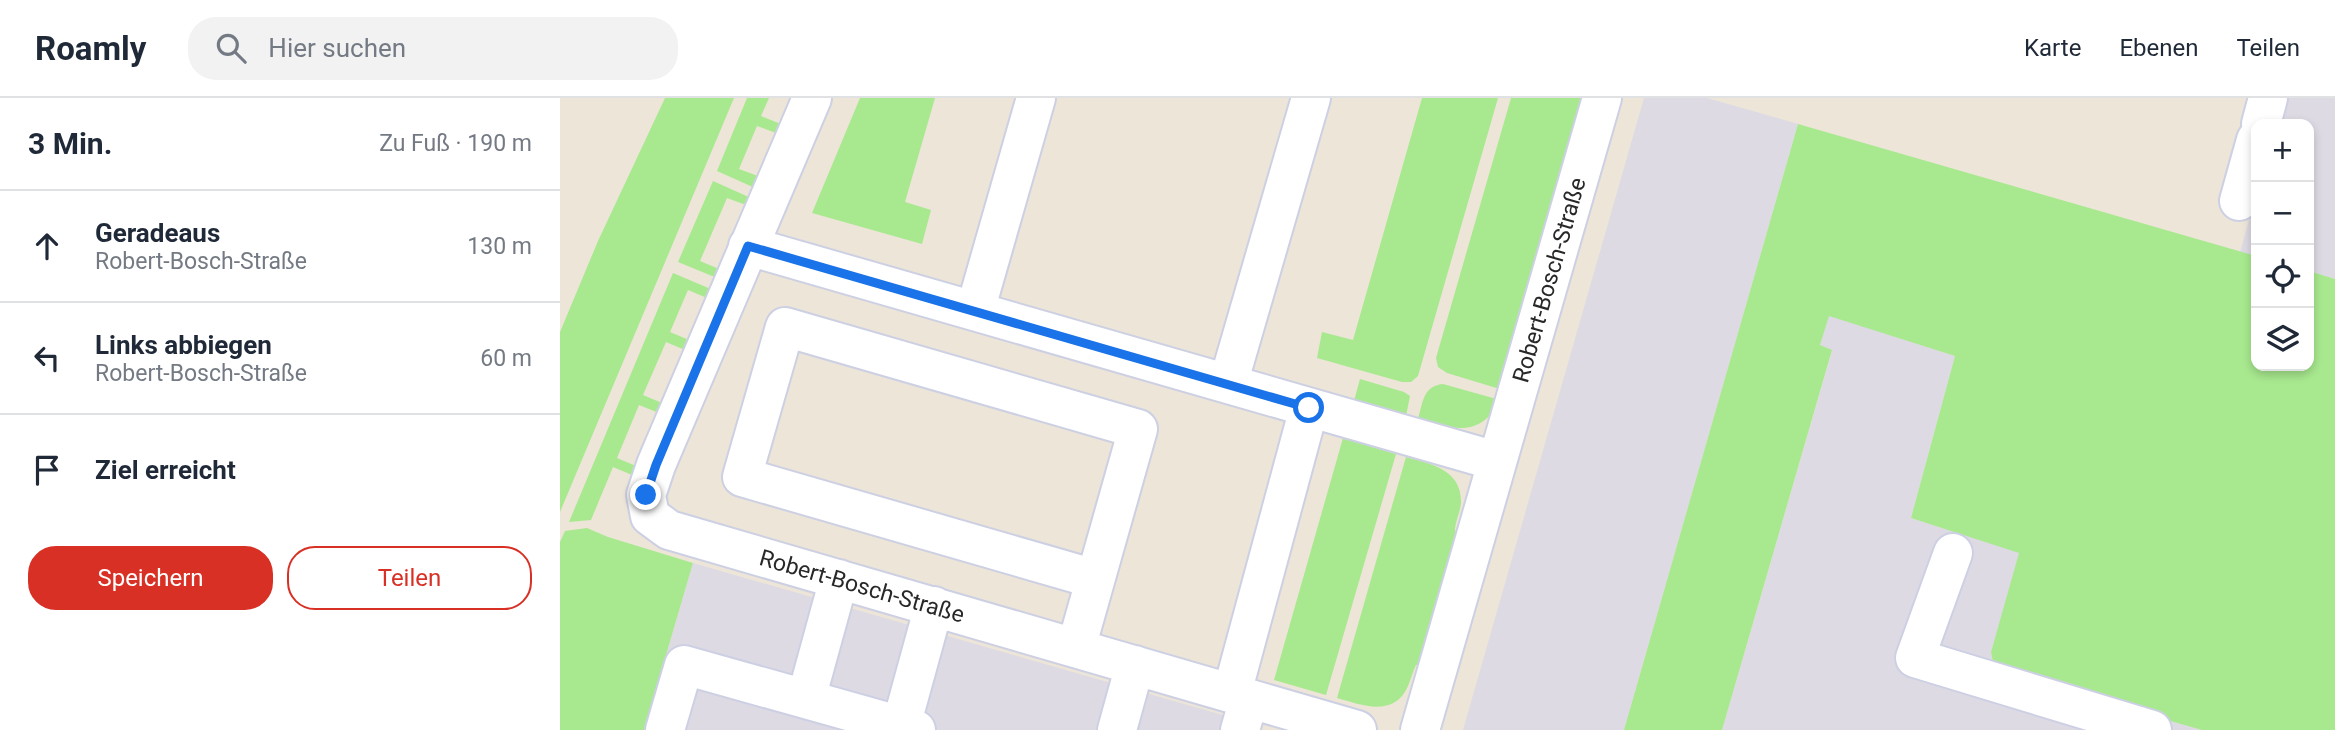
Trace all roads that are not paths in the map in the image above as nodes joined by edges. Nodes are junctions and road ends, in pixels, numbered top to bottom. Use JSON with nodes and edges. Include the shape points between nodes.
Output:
{"nodes":[{"id":1,"x":812,"y":98,"type":"edge"},
{"id":2,"x":1036,"y":98,"type":"edge"},
{"id":3,"x":1311,"y":98,"type":"edge"},
{"id":4,"x":1602,"y":98,"type":"edge"},
{"id":5,"x":2268,"y":98,"type":"edge"},
{"id":6,"x":2262,"y":119,"type":"edge"},
{"id":7,"x":2251,"y":158,"type":"edge"},
{"id":8,"x":2239,"y":201,"type":"dead end"},
{"id":9,"x":748,"y":246,"type":"junction"},
{"id":10,"x":975,"y":312,"type":"junction"},
{"id":11,"x":1228,"y":384,"type":"junction"},
{"id":12,"x":1309,"y":408,"type":"junction"},
{"id":13,"x":1496,"y":461,"type":"junction"},
{"id":14,"x":1953,"y":554,"type":"dead end"},
{"id":15,"x":839,"y":579,"type":"junction"},
{"id":16,"x":1095,"y":579,"type":"junction"},
{"id":17,"x":934,"y":607,"type":"junction"},
{"id":18,"x":1076,"y":648,"type":"junction"},
{"id":19,"x":1135,"y":665,"type":"junction"},
{"id":20,"x":806,"y":699,"type":"junction"},
{"id":21,"x":1240,"y":707,"type":"edge"},
{"id":22,"x":909,"y":728,"type":"edge"},
{"id":23,"x":665,"y":730,"type":"edge"},
{"id":24,"x":1117,"y":730,"type":"edge"},
{"id":25,"x":1357,"y":730,"type":"edge"},
{"id":26,"x":1420,"y":730,"type":"edge"},
{"id":27,"x":2152,"y":730,"type":"edge"}],
"edges":[{"from":1,"to":9,"type":"street","name":"Robert-Bosch-Straße"},
{"from":2,"to":10,"type":"street"},
{"from":3,"to":11,"type":"street"},
{"from":4,"to":13,"type":"street","name":"Robert-Bosch-Straße"},
{"from":5,"to":6,"type":"street"},
{"from":7,"to":8,"type":"street"},
{"from":9,"to":10,"type":"street"},
{"from":9,"to":15,"type":"street","name":"Robert-Bosch-Straße","via":[[656,465],[646,495],[650,516],[669,530]]},
{"from":10,"to":11,"type":"street"},
{"from":11,"to":12,"type":"street"},
{"from":12,"to":13,"type":"street"},
{"from":12,"to":21,"type":"street"},
{"from":13,"to":26,"type":"street","name":"Robert-Bosch-Straße"},
{"from":14,"to":27,"type":"street","via":[[1915,658]]},
{"from":15,"to":17,"type":"street","name":"Robert-Bosch-Straße"},
{"from":15,"to":20,"type":"street"},
{"from":16,"to":16,"type":"street","via":[[1138,429],[785,327],[742,477]]},
{"from":16,"to":18,"type":"street"},
{"from":17,"to":18,"type":"street","name":"Robert-Bosch-Straße"},
{"from":17,"to":22,"type":"street"},
{"from":18,"to":19,"type":"street","name":"Robert-Bosch-Straße"},
{"from":19,"to":21,"type":"street","name":"Robert-Bosch-Straße"},
{"from":19,"to":24,"type":"street"},
{"from":20,"to":22,"type":"street"},
{"from":20,"to":23,"type":"street","via":[[684,664]]},
{"from":21,"to":25,"type":"street","name":"Robert-Bosch-Straße"}]}
